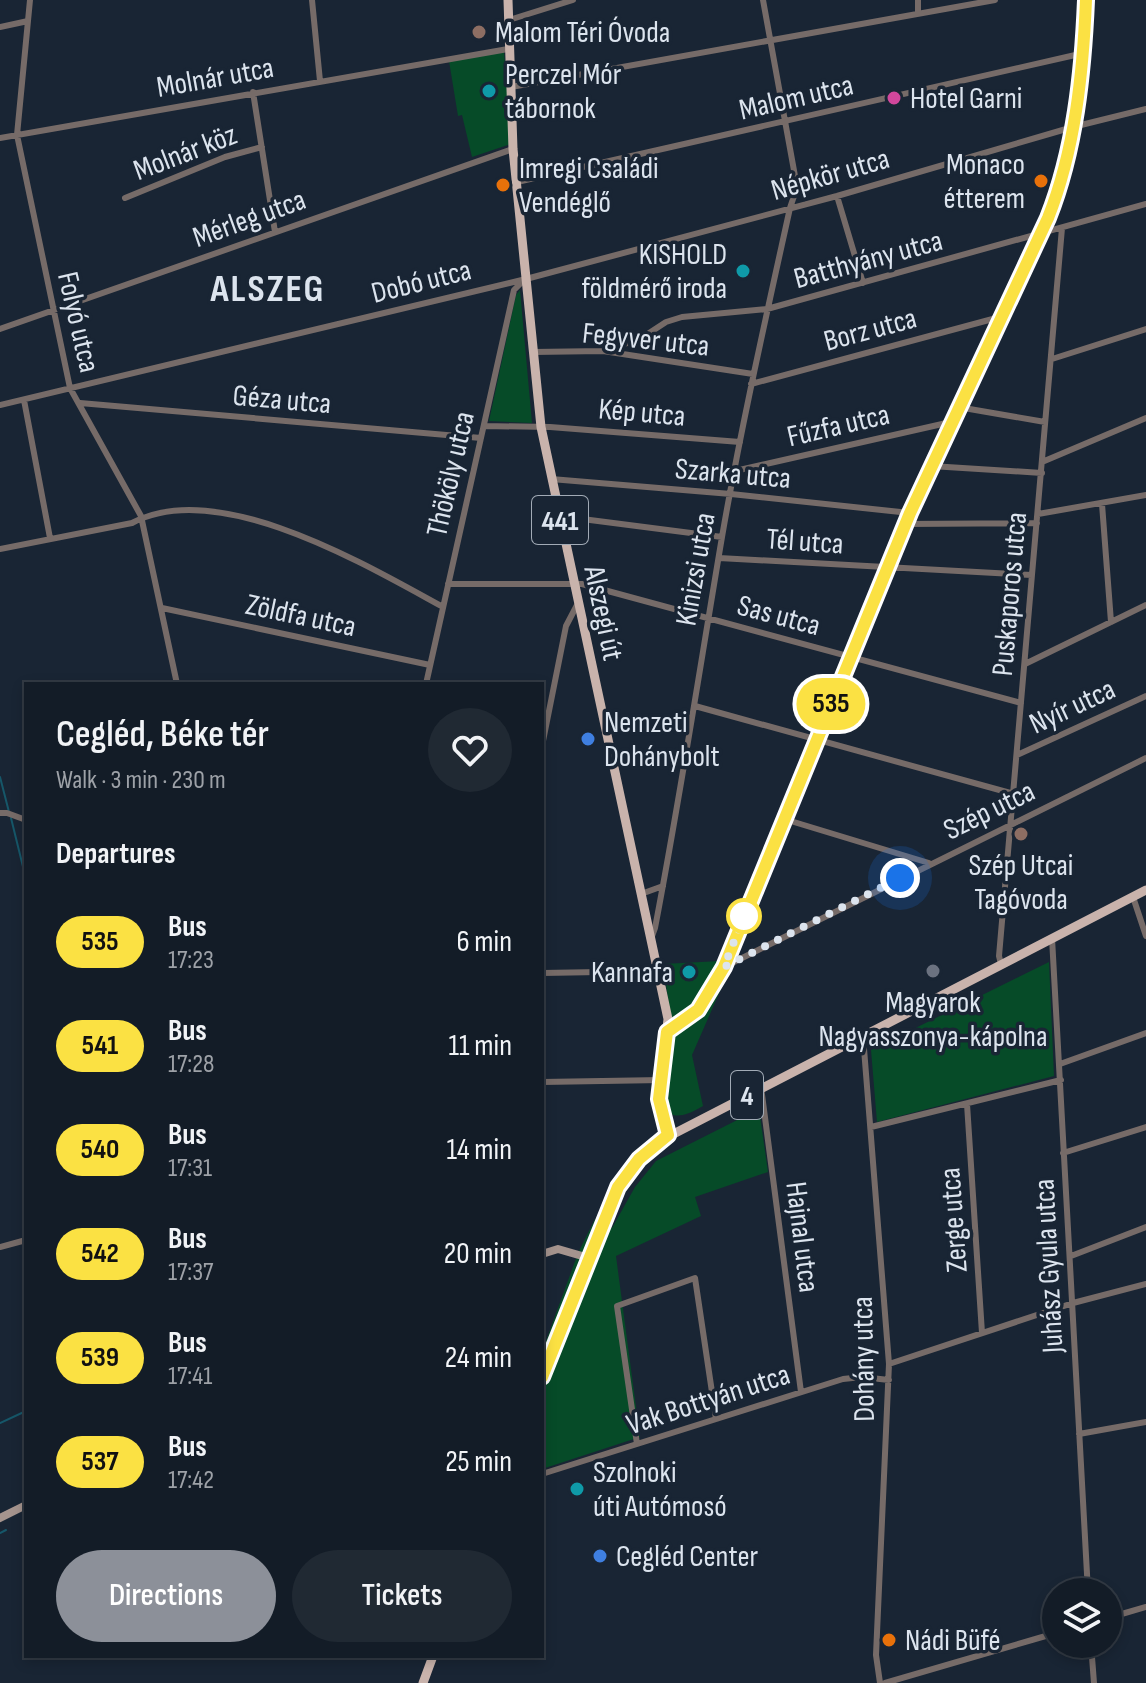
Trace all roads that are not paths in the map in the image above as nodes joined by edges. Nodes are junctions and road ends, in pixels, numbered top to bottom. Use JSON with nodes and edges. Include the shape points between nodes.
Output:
{"nodes":[{"id":1,"x":30,"y":0,"type":"edge"},
{"id":2,"x":312,"y":0,"type":"edge"},
{"id":3,"x":508,"y":0,"type":"edge"},
{"id":4,"x":573,"y":0,"type":"edge"},
{"id":5,"x":763,"y":0,"type":"edge"},
{"id":6,"x":918,"y":0,"type":"edge"},
{"id":7,"x":995,"y":0,"type":"edge"},
{"id":8,"x":1086,"y":0,"type":"edge"},
{"id":9,"x":918,"y":13,"type":"junction"},
{"id":10,"x":509,"y":20,"type":"junction"},
{"id":11,"x":28,"y":21,"type":"junction"},
{"id":12,"x":0,"y":27,"type":"edge"},
{"id":13,"x":771,"y":39,"type":"junction"},
{"id":14,"x":508,"y":49,"type":"junction"},
{"id":15,"x":1084,"y":53,"type":"junction"},
{"id":16,"x":320,"y":81,"type":"junction"},
{"id":17,"x":511,"y":87,"type":"junction"},
{"id":18,"x":253,"y":92,"type":"junction"},
{"id":19,"x":1146,"y":109,"type":"edge"},
{"id":20,"x":786,"y":122,"type":"junction"},
{"id":21,"x":1073,"y":127,"type":"junction"},
{"id":22,"x":17,"y":135,"type":"junction"},
{"id":23,"x":0,"y":138,"type":"edge"},
{"id":24,"x":262,"y":147,"type":"junction"},
{"id":25,"x":513,"y":149,"type":"junction"},
{"id":26,"x":517,"y":182,"type":"junction"},
{"id":27,"x":837,"y":196,"type":"junction"},
{"id":28,"x":125,"y":198,"type":"dead end"},
{"id":29,"x":1146,"y":204,"type":"edge"},
{"id":30,"x":790,"y":208,"type":"junction"},
{"id":31,"x":1062,"y":228,"type":"junction"},
{"id":32,"x":275,"y":232,"type":"junction"},
{"id":33,"x":1040,"y":235,"type":"junction"},
{"id":34,"x":526,"y":279,"type":"junction"},
{"id":35,"x":863,"y":283,"type":"junction"},
{"id":36,"x":767,"y":309,"type":"junction"},
{"id":37,"x":53,"y":311,"type":"junction"},
{"id":38,"x":1000,"y":317,"type":"junction"},
{"id":39,"x":0,"y":329,"type":"edge"},
{"id":40,"x":1146,"y":329,"type":"edge"},
{"id":41,"x":603,"y":351,"type":"junction"},
{"id":42,"x":533,"y":352,"type":"junction"},
{"id":43,"x":1052,"y":359,"type":"junction"},
{"id":44,"x":753,"y":374,"type":"junction"},
{"id":45,"x":751,"y":384,"type":"junction"},
{"id":46,"x":70,"y":388,"type":"junction"},
{"id":47,"x":24,"y":400,"type":"junction"},
{"id":48,"x":80,"y":403,"type":"junction"},
{"id":49,"x":0,"y":405,"type":"edge"},
{"id":50,"x":958,"y":407,"type":"junction"},
{"id":51,"x":1146,"y":418,"type":"edge"},
{"id":52,"x":951,"y":422,"type":"junction"},
{"id":53,"x":1045,"y":422,"type":"junction"},
{"id":54,"x":484,"y":426,"type":"junction"},
{"id":55,"x":541,"y":427,"type":"junction"},
{"id":56,"x":481,"y":438,"type":"junction"},
{"id":57,"x":740,"y":442,"type":"junction"},
{"id":58,"x":1042,"y":462,"type":"junction"},
{"id":59,"x":931,"y":466,"type":"junction"},
{"id":60,"x":735,"y":471,"type":"junction"},
{"id":61,"x":1042,"y":473,"type":"junction"},
{"id":62,"x":551,"y":479,"type":"junction"},
{"id":63,"x":731,"y":494,"type":"junction"},
{"id":64,"x":1146,"y":495,"type":"edge"},
{"id":65,"x":1102,"y":504,"type":"junction"},
{"id":66,"x":910,"y":513,"type":"junction"},
{"id":67,"x":1038,"y":514,"type":"junction"},
{"id":68,"x":141,"y":516,"type":"junction"},
{"id":69,"x":559,"y":516,"type":"junction"},
{"id":70,"x":1037,"y":523,"type":"junction"},
{"id":71,"x":905,"y":524,"type":"junction"},
{"id":72,"x":722,"y":537,"type":"junction"},
{"id":73,"x":50,"y":538,"type":"junction"},
{"id":74,"x":0,"y":549,"type":"edge"},
{"id":75,"x":719,"y":558,"type":"junction"},
{"id":76,"x":888,"y":568,"type":"junction"},
{"id":77,"x":1032,"y":575,"type":"junction"},
{"id":78,"x":448,"y":584,"type":"junction"},
{"id":79,"x":573,"y":584,"type":"junction"},
{"id":80,"x":577,"y":605,"type":"junction"},
{"id":81,"x":443,"y":607,"type":"junction"},
{"id":82,"x":162,"y":608,"type":"junction"},
{"id":83,"x":1145,"y":609,"type":"edge"},
{"id":84,"x":708,"y":619,"type":"junction"},
{"id":85,"x":1111,"y":622,"type":"junction"},
{"id":86,"x":850,"y":656,"type":"junction"},
{"id":87,"x":1025,"y":664,"type":"junction"},
{"id":88,"x":430,"y":665,"type":"junction"},
{"id":89,"x":177,"y":682,"type":"edge"},
{"id":90,"x":426,"y":682,"type":"edge"},
{"id":91,"x":1146,"y":696,"type":"edge"},
{"id":92,"x":1021,"y":703,"type":"junction"},
{"id":93,"x":695,"y":706,"type":"junction"},
{"id":94,"x":544,"y":736,"type":"edge"},
{"id":95,"x":817,"y":738,"type":"junction"},
{"id":96,"x":1017,"y":755,"type":"junction"},
{"id":97,"x":1146,"y":758,"type":"edge"},
{"id":98,"x":1014,"y":794,"type":"junction"},
{"id":99,"x":784,"y":819,"type":"junction"},
{"id":100,"x":1012,"y":824,"type":"junction"},
{"id":101,"x":929,"y":863,"type":"junction"},
{"id":102,"x":663,"y":886,"type":"junction"},
{"id":103,"x":1146,"y":890,"type":"edge"},
{"id":104,"x":641,"y":894,"type":"junction"},
{"id":105,"x":1133,"y":897,"type":"junction"},
{"id":106,"x":1146,"y":936,"type":"edge"},
{"id":107,"x":1052,"y":938,"type":"junction"},
{"id":108,"x":651,"y":939,"type":"junction"},
{"id":109,"x":1001,"y":964,"type":"junction"},
{"id":110,"x":724,"y":967,"type":"junction"},
{"id":111,"x":658,"y":971,"type":"junction"},
{"id":112,"x":544,"y":973,"type":"edge"},
{"id":113,"x":667,"y":1032,"type":"junction"},
{"id":114,"x":1146,"y":1033,"type":"edge"},
{"id":115,"x":863,"y":1035,"type":"junction"},
{"id":116,"x":1060,"y":1064,"type":"junction"},
{"id":117,"x":662,"y":1080,"type":"junction"},
{"id":118,"x":1061,"y":1080,"type":"junction"},
{"id":119,"x":544,"y":1082,"type":"edge"},
{"id":120,"x":761,"y":1087,"type":"junction"},
{"id":121,"x":967,"y":1104,"type":"junction"},
{"id":122,"x":660,"y":1110,"type":"junction"},
{"id":123,"x":689,"y":1124,"type":"junction"},
{"id":124,"x":871,"y":1127,"type":"junction"},
{"id":125,"x":1146,"y":1127,"type":"edge"},
{"id":126,"x":668,"y":1135,"type":"junction"},
{"id":127,"x":1063,"y":1153,"type":"junction"},
{"id":128,"x":1146,"y":1227,"type":"edge"},
{"id":129,"x":24,"y":1241,"type":"edge"},
{"id":130,"x":0,"y":1247,"type":"edge"},
{"id":131,"x":544,"y":1253,"type":"edge"},
{"id":132,"x":1071,"y":1256,"type":"junction"},
{"id":133,"x":589,"y":1258,"type":"junction"},
{"id":134,"x":1146,"y":1284,"type":"edge"},
{"id":135,"x":1073,"y":1303,"type":"junction"},
{"id":136,"x":982,"y":1333,"type":"junction"},
{"id":137,"x":889,"y":1364,"type":"junction"},
{"id":138,"x":544,"y":1372,"type":"edge"},
{"id":139,"x":889,"y":1380,"type":"junction"},
{"id":140,"x":801,"y":1392,"type":"junction"},
{"id":141,"x":716,"y":1419,"type":"junction"},
{"id":142,"x":1146,"y":1422,"type":"edge"},
{"id":143,"x":1079,"y":1434,"type":"junction"},
{"id":144,"x":637,"y":1444,"type":"junction"},
{"id":145,"x":544,"y":1473,"type":"edge"},
{"id":146,"x":24,"y":1506,"type":"edge"},
{"id":147,"x":0,"y":1518,"type":"edge"},
{"id":148,"x":1087,"y":1578,"type":"edge"},
{"id":149,"x":1146,"y":1607,"type":"edge"},
{"id":150,"x":1122,"y":1614,"type":"edge"},
{"id":151,"x":1042,"y":1637,"type":"edge"},
{"id":152,"x":432,"y":1658,"type":"edge"},
{"id":153,"x":1092,"y":1658,"type":"edge"},
{"id":154,"x":423,"y":1683,"type":"edge"},
{"id":155,"x":883,"y":1683,"type":"edge"},
{"id":156,"x":1094,"y":1683,"type":"edge"}],
"edges":[{"from":1,"to":11,"type":"street","name":"Folyó utca"},
{"from":2,"to":16,"type":"street"},
{"from":3,"to":10,"type":"main road","name":"Alszegi út","number":"441"},
{"from":4,"to":10,"type":"street"},
{"from":5,"to":13,"type":"street","name":"Kinizsi utca"},
{"from":6,"to":9,"type":"street"},
{"from":7,"to":9,"type":"street"},
{"from":8,"to":15,"type":"street"},
{"from":9,"to":13,"type":"street"},
{"from":10,"to":14,"type":"main road","name":"Alszegi út","number":"441"},
{"from":11,"to":12,"type":"street"},
{"from":11,"to":22,"type":"street","name":"Folyó utca"},
{"from":13,"to":17,"type":"street"},
{"from":13,"to":20,"type":"street","name":"Kinizsi utca"},
{"from":14,"to":16,"type":"street","name":"Molnár utca"},
{"from":14,"to":17,"type":"main road","name":"Alszegi út","number":"441"},
{"from":15,"to":20,"type":"street","name":"Malom utca"},
{"from":15,"to":21,"type":"street"},
{"from":16,"to":18,"type":"street","name":"Molnár utca"},
{"from":17,"to":25,"type":"main road","name":"Alszegi út","number":"441"},
{"from":18,"to":22,"type":"street","name":"Molnár utca"},
{"from":18,"to":24,"type":"street"},
{"from":19,"to":21,"type":"street","name":"Népkör utca"},
{"from":20,"to":26,"type":"street","name":"Malom utca"},
{"from":20,"to":30,"type":"street","name":"Kinizsi utca","via":[[797,187]]},
{"from":21,"to":27,"type":"street","name":"Népkör utca"},
{"from":21,"to":33,"type":"street","via":[[1055,200]]},
{"from":22,"to":23,"type":"street","name":"Molnár utca"},
{"from":22,"to":37,"type":"street","name":"Folyó utca"},
{"from":24,"to":28,"type":"street","name":"Molnár köz"},
{"from":24,"to":32,"type":"street"},
{"from":25,"to":26,"type":"main road","name":"Alszegi út","number":"441"},
{"from":25,"to":32,"type":"street","name":"Mérleg utca"},
{"from":26,"to":34,"type":"main road","name":"Alszegi út","number":"441"},
{"from":27,"to":30,"type":"street","name":"Népkör utca"},
{"from":27,"to":35,"type":"street"},
{"from":29,"to":31,"type":"street","name":"Batthyány utca"},
{"from":30,"to":34,"type":"street","name":"Népkör utca"},
{"from":30,"to":36,"type":"street","name":"Kinizsi utca"},
{"from":31,"to":33,"type":"street","name":"Batthyány utca"},
{"from":31,"to":43,"type":"street","name":"Puskaporos utca"},
{"from":32,"to":37,"type":"street","name":"Mérleg utca"},
{"from":33,"to":35,"type":"street","name":"Batthyány utca"},
{"from":33,"to":38,"type":"street"},
{"from":34,"to":42,"type":"main road","name":"Alszegi út","number":"441"},
{"from":34,"to":46,"type":"street","name":"Dobó utca"},
{"from":34,"to":54,"type":"street","name":"Thököly utca","via":[[514,290]]},
{"from":35,"to":36,"type":"street","name":"Batthyány utca"},
{"from":36,"to":41,"type":"street","name":"Batthyány utca","via":[[682,317]]},
{"from":36,"to":44,"type":"street","name":"Kinizsi utca"},
{"from":37,"to":39,"type":"street","name":"Mérleg utca"},
{"from":37,"to":46,"type":"street","name":"Folyó utca"},
{"from":38,"to":45,"type":"street","name":"Borz utca"},
{"from":38,"to":50,"type":"street"},
{"from":40,"to":43,"type":"street"},
{"from":41,"to":42,"type":"street","name":"Fegyver utca"},
{"from":41,"to":44,"type":"street","name":"Fegyver utca"},
{"from":42,"to":55,"type":"main road","name":"Alszegi út","number":"441"},
{"from":43,"to":53,"type":"street","name":"Puskaporos utca"},
{"from":44,"to":45,"type":"street","name":"Kinizsi utca"},
{"from":45,"to":57,"type":"street","name":"Kinizsi utca"},
{"from":46,"to":47,"type":"street","name":"Dobó utca"},
{"from":46,"to":48,"type":"street","name":"Folyó utca"},
{"from":47,"to":49,"type":"street","name":"Dobó utca"},
{"from":47,"to":73,"type":"street"},
{"from":48,"to":56,"type":"street","name":"Géza utca"},
{"from":48,"to":68,"type":"street","name":"Folyó utca"},
{"from":50,"to":52,"type":"street"},
{"from":50,"to":53,"type":"street"},
{"from":51,"to":58,"type":"street"},
{"from":52,"to":59,"type":"street"},
{"from":52,"to":60,"type":"street","name":"Fűzfa utca"},
{"from":53,"to":58,"type":"street","name":"Puskaporos utca"},
{"from":54,"to":55,"type":"street"},
{"from":54,"to":56,"type":"street","name":"Thököly utca"},
{"from":55,"to":57,"type":"street","name":"Kép utca"},
{"from":55,"to":62,"type":"main road","name":"Alszegi út","number":"441"},
{"from":56,"to":78,"type":"street","name":"Thököly utca"},
{"from":57,"to":60,"type":"street","name":"Kinizsi utca"},
{"from":58,"to":61,"type":"street","name":"Puskaporos utca"},
{"from":59,"to":61,"type":"street"},
{"from":59,"to":66,"type":"street"},
{"from":60,"to":63,"type":"street","name":"Kinizsi utca"},
{"from":61,"to":67,"type":"street","name":"Puskaporos utca"},
{"from":62,"to":63,"type":"street","name":"Szarka utca"},
{"from":62,"to":69,"type":"main road","name":"Alszegi út","number":"441"},
{"from":63,"to":66,"type":"street","name":"Szarka utca"},
{"from":63,"to":72,"type":"street","name":"Kinizsi utca"},
{"from":64,"to":65,"type":"street"},
{"from":65,"to":67,"type":"street"},
{"from":65,"to":85,"type":"street"},
{"from":66,"to":71,"type":"street"},
{"from":67,"to":70,"type":"street","name":"Puskaporos utca"},
{"from":68,"to":73,"type":"street","via":[[132,523]]},
{"from":68,"to":81,"type":"street","via":[[214,512],[269,523]]},
{"from":68,"to":82,"type":"street","name":"Folyó utca"},
{"from":69,"to":72,"type":"street"},
{"from":69,"to":79,"type":"main road","name":"Alszegi út","number":"441"},
{"from":70,"to":71,"type":"street"},
{"from":70,"to":77,"type":"street","name":"Puskaporos utca"},
{"from":71,"to":76,"type":"street"},
{"from":72,"to":75,"type":"street","name":"Kinizsi utca"},
{"from":73,"to":74,"type":"street"},
{"from":75,"to":76,"type":"street","name":"Tél utca"},
{"from":75,"to":84,"type":"street","name":"Kinizsi utca"},
{"from":76,"to":77,"type":"street","name":"Tél utca"},
{"from":76,"to":86,"type":"street"},
{"from":77,"to":87,"type":"street","name":"Puskaporos utca"},
{"from":78,"to":79,"type":"street","name":"Sas utca"},
{"from":78,"to":81,"type":"street","name":"Thököly utca"},
{"from":79,"to":80,"type":"main road","name":"Alszegi út","number":"441"},
{"from":79,"to":84,"type":"street","name":"Sas utca"},
{"from":80,"to":94,"type":"street","via":[[566,626]]},
{"from":80,"to":104,"type":"main road","name":"Alszegi út","number":"441"},
{"from":81,"to":88,"type":"street","name":"Thököly utca"},
{"from":82,"to":88,"type":"street","name":"Zöldfa utca"},
{"from":82,"to":89,"type":"street","name":"Folyó utca"},
{"from":83,"to":85,"type":"street"},
{"from":84,"to":86,"type":"street","name":"Sas utca"},
{"from":84,"to":93,"type":"street","name":"Kinizsi utca"},
{"from":85,"to":87,"type":"street"},
{"from":86,"to":92,"type":"street","name":"Sas utca"},
{"from":86,"to":95,"type":"street"},
{"from":87,"to":92,"type":"street","name":"Puskaporos utca"},
{"from":88,"to":90,"type":"street","name":"Thököly utca"},
{"from":91,"to":96,"type":"street","name":"Nyír utca"},
{"from":92,"to":96,"type":"street","name":"Puskaporos utca"},
{"from":93,"to":95,"type":"street"},
{"from":93,"to":102,"type":"street","name":"Kinizsi utca"},
{"from":95,"to":98,"type":"street"},
{"from":95,"to":99,"type":"street"},
{"from":96,"to":98,"type":"street","name":"Puskaporos utca"},
{"from":97,"to":100,"type":"street","name":"Szép utca"},
{"from":98,"to":100,"type":"street","name":"Puskaporos utca"},
{"from":99,"to":101,"type":"street"},
{"from":99,"to":110,"type":"street"},
{"from":100,"to":101,"type":"street","name":"Szép utca"},
{"from":100,"to":109,"type":"street","name":"Puskaporos utca"},
{"from":101,"to":110,"type":"street","name":"Szép utca"},
{"from":102,"to":104,"type":"street"},
{"from":102,"to":108,"type":"street","name":"Kinizsi utca"},
{"from":103,"to":105,"type":"main road","number":"4"},
{"from":104,"to":108,"type":"main road","name":"Alszegi út","number":"441"},
{"from":105,"to":106,"type":"street"},
{"from":105,"to":107,"type":"main road","number":"4"},
{"from":107,"to":109,"type":"main road","number":"4"},
{"from":107,"to":116,"type":"street","name":"Juhász Gyula utca"},
{"from":108,"to":111,"type":"main road","name":"Alszegi út","number":"441"},
{"from":109,"to":115,"type":"main road","number":"4"},
{"from":110,"to":113,"type":"street","via":[[698,1010]]},
{"from":111,"to":112,"type":"street"},
{"from":111,"to":113,"type":"main road","name":"Alszegi út","number":"441"},
{"from":113,"to":117,"type":"main road","name":"Alszegi út","number":"441"},
{"from":114,"to":116,"type":"street"},
{"from":115,"to":120,"type":"main road","number":"4"},
{"from":115,"to":124,"type":"street","name":"Dohány utca"},
{"from":116,"to":118,"type":"street","name":"Juhász Gyula utca"},
{"from":117,"to":119,"type":"street"},
{"from":117,"to":122,"type":"main road","name":"Alszegi út","number":"441"},
{"from":118,"to":121,"type":"street"},
{"from":118,"to":127,"type":"street","name":"Juhász Gyula utca"},
{"from":120,"to":123,"type":"main road","number":"4"},
{"from":120,"to":140,"type":"street","name":"Hajnal utca"},
{"from":121,"to":124,"type":"street"},
{"from":121,"to":136,"type":"street","name":"Zerge utca"},
{"from":122,"to":123,"type":"main road","via":[[678,1127]]},
{"from":122,"to":126,"type":"main road","name":"Alszegi út","number":"441"},
{"from":123,"to":126,"type":"main road","number":"4"},
{"from":124,"to":137,"type":"street","name":"Dohány utca"},
{"from":125,"to":127,"type":"street"},
{"from":126,"to":133,"type":"main road","number":"4","via":[[647,1151],[618,1187]]},
{"from":127,"to":132,"type":"street","name":"Juhász Gyula utca"},
{"from":128,"to":132,"type":"street"},
{"from":129,"to":130,"type":"street"},
{"from":131,"to":133,"type":"main road","via":[[566,1249]]},
{"from":132,"to":135,"type":"street","name":"Juhász Gyula utca"},
{"from":133,"to":138,"type":"main road","number":"4"},
{"from":134,"to":135,"type":"street"},
{"from":135,"to":136,"type":"street"},
{"from":135,"to":143,"type":"street","name":"Juhász Gyula utca"},
{"from":136,"to":137,"type":"street"},
{"from":137,"to":139,"type":"street","name":"Dohány utca"},
{"from":139,"to":140,"type":"street","name":"Vak Bottyán utca","via":[[853,1378]]},
{"from":139,"to":155,"type":"street","name":"Dohány utca","via":[[876,1655]]},
{"from":140,"to":141,"type":"street","name":"Vak Bottyán utca"},
{"from":141,"to":144,"type":"street","name":"Vak Bottyán utca"},
{"from":141,"to":144,"type":"street","via":[[695,1278],[617,1306]]},
{"from":142,"to":143,"type":"street"},
{"from":143,"to":148,"type":"street","name":"Juhász Gyula utca"},
{"from":144,"to":145,"type":"street","name":"Vak Bottyán utca"},
{"from":146,"to":147,"type":"main road"},
{"from":149,"to":150,"type":"street"},
{"from":151,"to":155,"type":"street"},
{"from":152,"to":154,"type":"main road"},
{"from":153,"to":156,"type":"street"}]}
